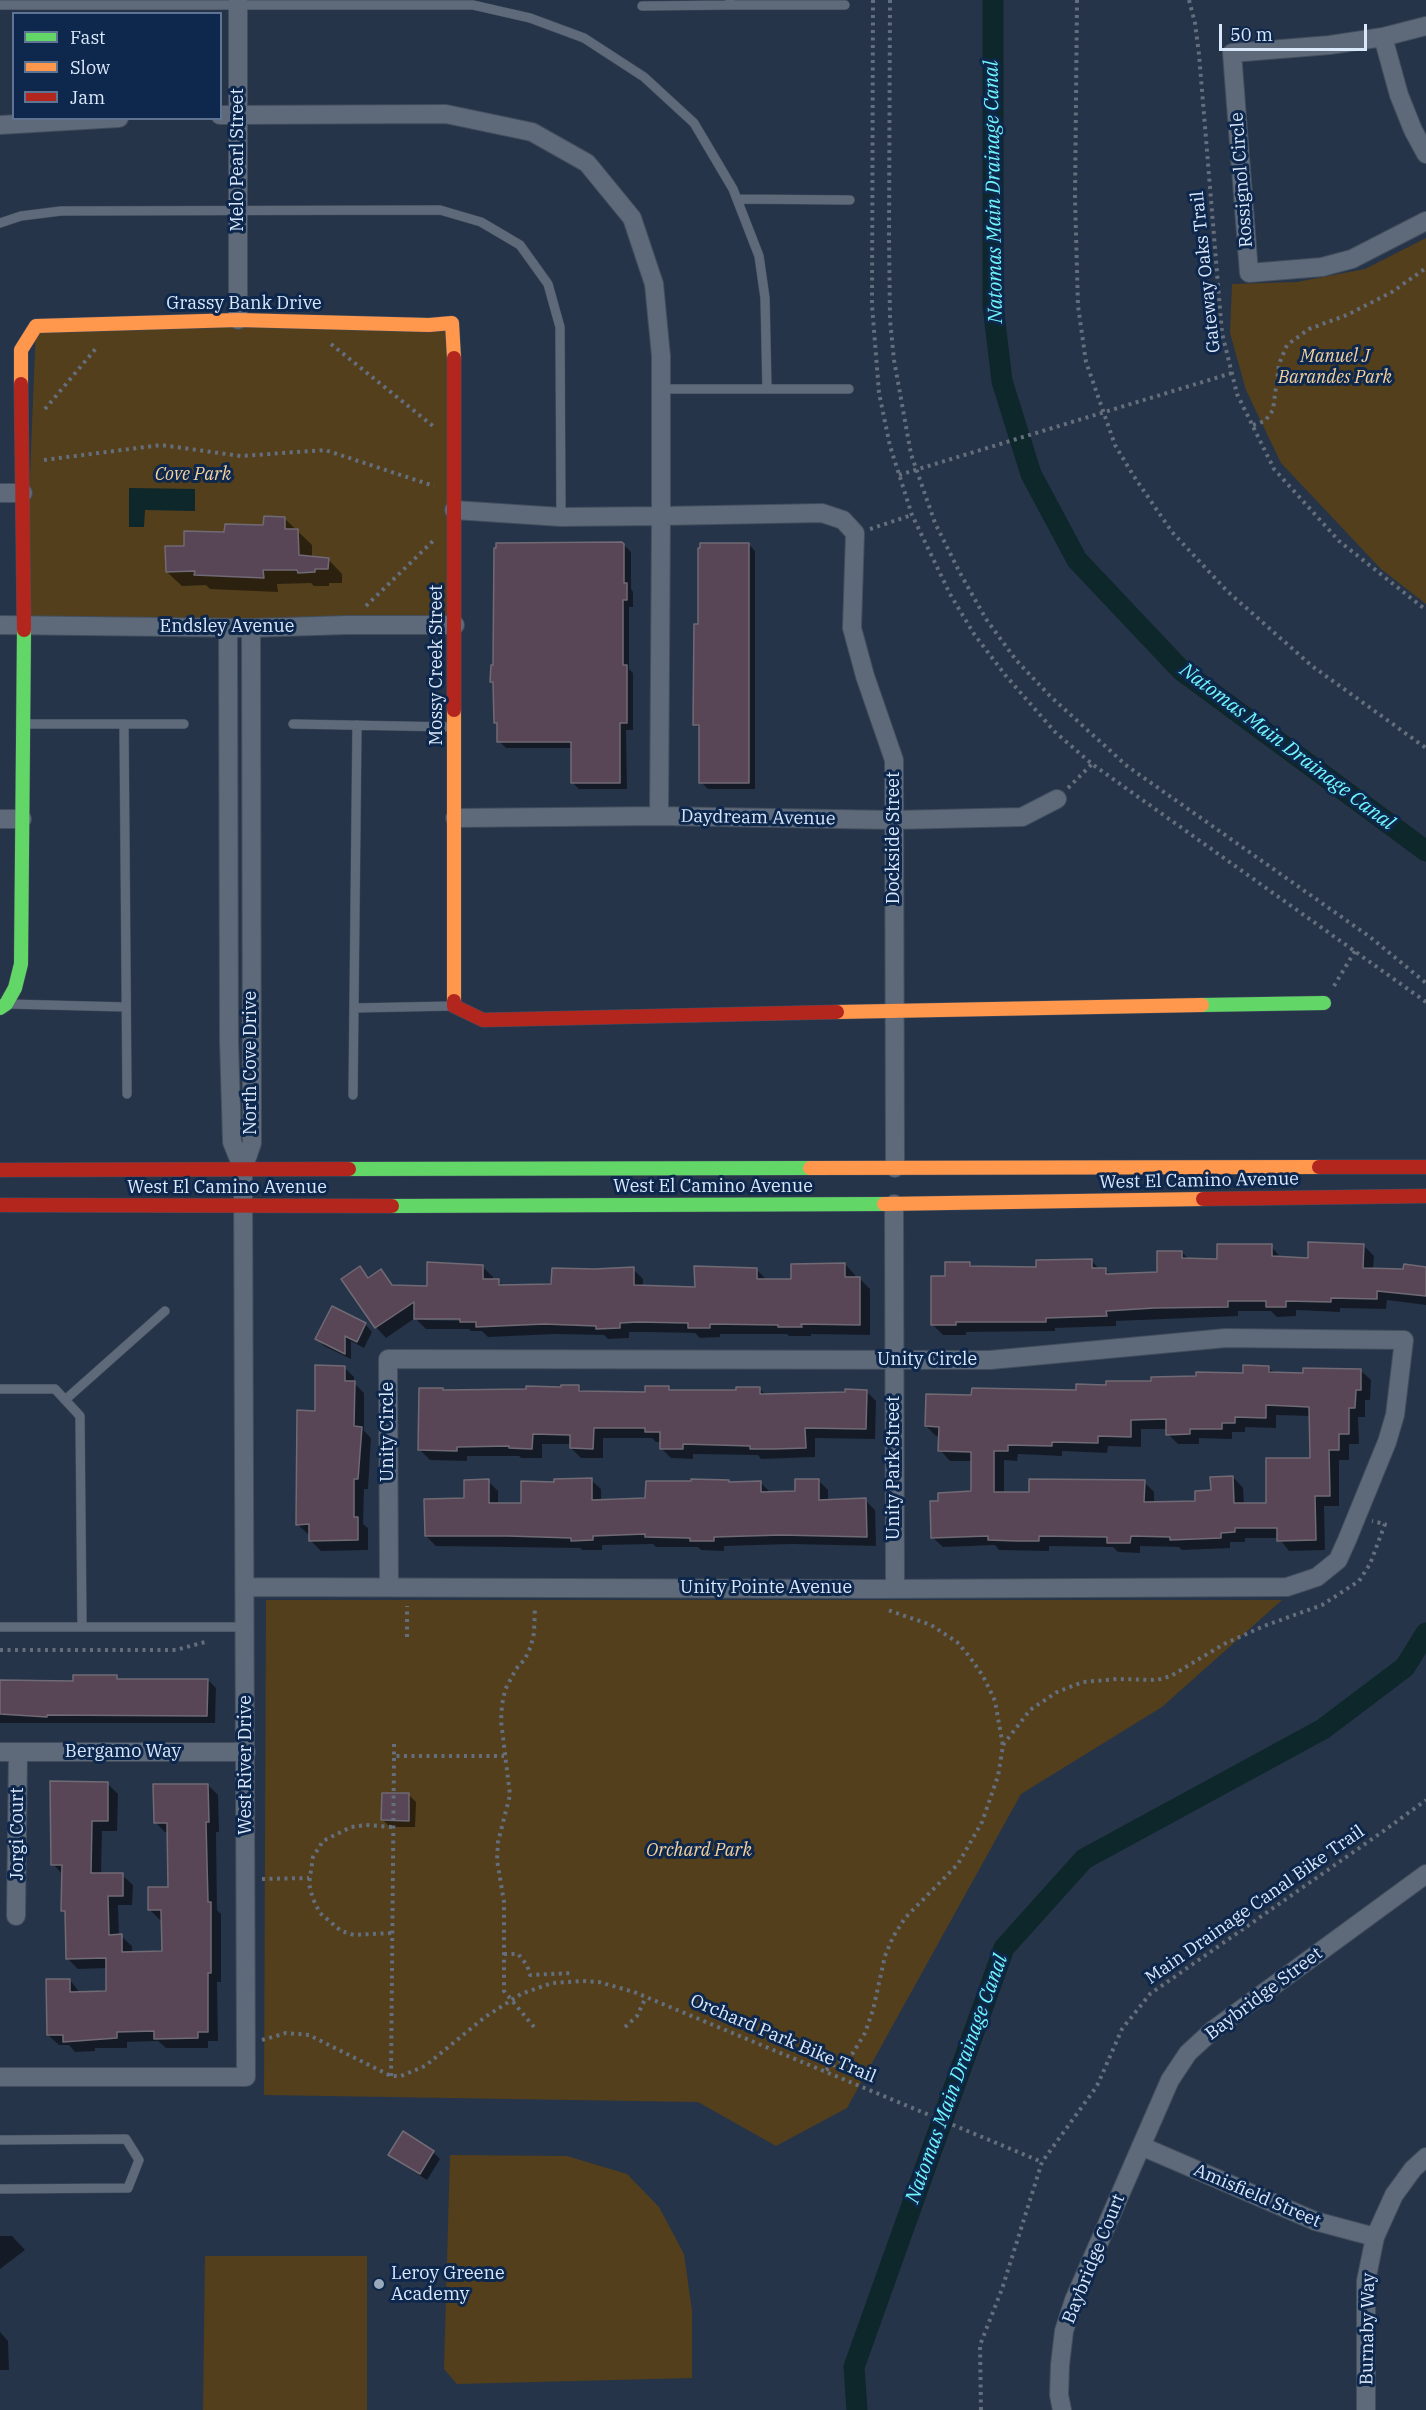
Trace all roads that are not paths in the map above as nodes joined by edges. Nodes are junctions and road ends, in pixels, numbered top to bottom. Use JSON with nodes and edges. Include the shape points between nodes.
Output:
{"nodes":[{"id":1,"x":136,"y":2,"type":"edge"},
{"id":2,"x":730,"y":2,"type":"edge"},
{"id":3,"x":238,"y":3,"type":"edge"},
{"id":4,"x":0,"y":4,"type":"edge"},
{"id":5,"x":845,"y":5,"type":"dead end"},
{"id":6,"x":642,"y":6,"type":"dead end"},
{"id":7,"x":1426,"y":26,"type":"edge"},
{"id":8,"x":1383,"y":37,"type":"junction"},
{"id":9,"x":229,"y":115,"type":"edge"},
{"id":10,"x":85,"y":120,"type":"edge"},
{"id":11,"x":0,"y":125,"type":"edge"},
{"id":12,"x":1426,"y":154,"type":"edge"},
{"id":13,"x":737,"y":200,"type":"junction"},
{"id":14,"x":850,"y":200,"type":"dead end"},
{"id":15,"x":238,"y":212,"type":"junction"},
{"id":16,"x":1426,"y":221,"type":"edge"},
{"id":17,"x":0,"y":223,"type":"edge"},
{"id":18,"x":238,"y":320,"type":"junction"},
{"id":19,"x":452,"y":323,"type":"joint"},
{"id":20,"x":661,"y":389,"type":"junction"},
{"id":21,"x":767,"y":389,"type":"junction"},
{"id":22,"x":849,"y":389,"type":"dead end"},
{"id":23,"x":0,"y":493,"type":"edge"},
{"id":24,"x":23,"y":493,"type":"junction"},
{"id":25,"x":454,"y":508,"type":"junction"},
{"id":26,"x":661,"y":516,"type":"junction"},
{"id":27,"x":561,"y":517,"type":"junction"},
{"id":28,"x":0,"y":625,"type":"edge"},
{"id":29,"x":24,"y":625,"type":"junction"},
{"id":30,"x":455,"y":625,"type":"junction"},
{"id":31,"x":228,"y":628,"type":"junction"},
{"id":32,"x":250,"y":628,"type":"junction"},
{"id":33,"x":23,"y":724,"type":"junction"},
{"id":34,"x":124,"y":724,"type":"junction"},
{"id":35,"x":184,"y":724,"type":"dead end"},
{"id":36,"x":293,"y":724,"type":"dead end"},
{"id":37,"x":357,"y":725,"type":"junction"},
{"id":38,"x":455,"y":727,"type":"junction"},
{"id":39,"x":1057,"y":799,"type":"road end"},
{"id":40,"x":659,"y":816,"type":"junction"},
{"id":41,"x":455,"y":818,"type":"junction"},
{"id":42,"x":0,"y":819,"type":"edge"},
{"id":43,"x":22,"y":819,"type":"junction"},
{"id":44,"x":894,"y":820,"type":"junction"},
{"id":45,"x":1324,"y":1004,"type":"road end"},
{"id":46,"x":3,"y":1006,"type":"edge"},
{"id":47,"x":454,"y":1006,"type":"junction"},
{"id":48,"x":126,"y":1007,"type":"junction"},
{"id":49,"x":354,"y":1008,"type":"junction"},
{"id":50,"x":893,"y":1011,"type":"junction"},
{"id":51,"x":127,"y":1094,"type":"dead end"},
{"id":52,"x":353,"y":1095,"type":"dead end"},
{"id":53,"x":1426,"y":1167,"type":"edge"},
{"id":54,"x":895,"y":1168,"type":"junction"},
{"id":55,"x":243,"y":1169,"type":"junction"},
{"id":56,"x":0,"y":1170,"type":"edge"},
{"id":57,"x":1426,"y":1196,"type":"edge"},
{"id":58,"x":894,"y":1204,"type":"junction"},
{"id":59,"x":0,"y":1205,"type":"edge"},
{"id":60,"x":245,"y":1207,"type":"junction"},
{"id":61,"x":165,"y":1311,"type":"dead end"},
{"id":62,"x":894,"y":1360,"type":"junction"},
{"id":63,"x":0,"y":1389,"type":"edge"},
{"id":64,"x":65,"y":1400,"type":"junction"},
{"id":65,"x":245,"y":1587,"type":"junction"},
{"id":66,"x":389,"y":1587,"type":"junction"},
{"id":67,"x":1287,"y":1587,"type":"joint"},
{"id":68,"x":895,"y":1589,"type":"junction"},
{"id":69,"x":0,"y":1627,"type":"edge"},
{"id":70,"x":82,"y":1627,"type":"junction"},
{"id":71,"x":245,"y":1627,"type":"junction"},
{"id":72,"x":9,"y":1752,"type":"edge"},
{"id":73,"x":246,"y":1752,"type":"junction"},
{"id":74,"x":1426,"y":1874,"type":"edge"},
{"id":75,"x":16,"y":1916,"type":"dead end"},
{"id":76,"x":0,"y":2077,"type":"edge"},
{"id":77,"x":0,"y":2140,"type":"edge"},
{"id":78,"x":1141,"y":2146,"type":"junction"},
{"id":79,"x":1426,"y":2157,"type":"edge"},
{"id":80,"x":0,"y":2189,"type":"edge"},
{"id":81,"x":1375,"y":2237,"type":"junction"},
{"id":82,"x":1062,"y":2410,"type":"edge"},
{"id":83,"x":1366,"y":2410,"type":"edge"}],
"edges":[{"from":1,"to":3,"type":"lane"},
{"from":1,"to":4,"type":"lane"},
{"from":2,"to":5,"type":"lane"},
{"from":2,"to":6,"type":"lane"},
{"from":3,"to":9,"type":"street","name":"Melo Pearl Street"},
{"from":3,"to":13,"type":"lane","via":[[473,5],[530,18],[584,38],[644,77],[694,123]]},
{"from":7,"to":8,"type":"street","name":"Rossignol Circle"},
{"from":8,"to":12,"type":"street","via":[[1399,95]]},
{"from":8,"to":16,"type":"street","name":"Rossignol Circle","via":[[1232,53],[1249,273],[1322,267],[1352,259]]},
{"from":9,"to":15,"type":"street","name":"Melo Pearl Street"},
{"from":9,"to":20,"type":"street","via":[[446,114],[532,132],[587,163],[632,218],[654,284]]},
{"from":10,"to":11,"type":"street"},
{"from":13,"to":14,"type":"lane"},
{"from":13,"to":21,"type":"lane","via":[[759,256],[765,298]]},
{"from":15,"to":17,"type":"lane","via":[[61,211]]},
{"from":15,"to":18,"type":"street","name":"Melo Pearl Street"},
{"from":15,"to":27,"type":"lane","via":[[440,210],[481,222],[520,245],[548,284],[560,327]]},
{"from":18,"to":19,"type":"main road","name":"Grassy Bank Drive"},
{"from":18,"to":24,"type":"main road","name":"Grassy Bank Drive","via":[[36,326],[21,350]]},
{"from":19,"to":25,"type":"main road","name":"Mossy Creek Street"},
{"from":20,"to":21,"type":"lane"},
{"from":20,"to":26,"type":"street"},
{"from":21,"to":22,"type":"lane"},
{"from":23,"to":24,"type":"street"},
{"from":24,"to":29,"type":"main road"},
{"from":25,"to":27,"type":"street"},
{"from":25,"to":30,"type":"main road","name":"Mossy Creek Street"},
{"from":26,"to":27,"type":"street"},
{"from":26,"to":40,"type":"street"},
{"from":26,"to":44,"type":"street","name":"Dockside Street","via":[[822,513],[849,527],[852,628],[894,760]]},
{"from":28,"to":29,"type":"street","name":"Endsley Avenue"},
{"from":29,"to":31,"type":"street","name":"Endsley Avenue"},
{"from":29,"to":33,"type":"main road"},
{"from":30,"to":32,"type":"street","name":"Endsley Avenue"},
{"from":30,"to":38,"type":"main road","name":"Mossy Creek Street"},
{"from":31,"to":32,"type":"street","name":"Endsley Avenue"},
{"from":31,"to":55,"type":"street","name":"North Cove Drive","via":[[232,1142]]},
{"from":32,"to":55,"type":"street","name":"North Cove Drive","via":[[252,1143]]},
{"from":33,"to":34,"type":"lane"},
{"from":33,"to":43,"type":"main road"},
{"from":34,"to":35,"type":"lane"},
{"from":34,"to":48,"type":"lane"},
{"from":36,"to":37,"type":"lane"},
{"from":37,"to":38,"type":"lane"},
{"from":37,"to":49,"type":"lane"},
{"from":38,"to":41,"type":"main road","name":"Mossy Creek Street"},
{"from":39,"to":44,"type":"street","name":"Daydream Avenue","via":[[1022,817]]},
{"from":40,"to":41,"type":"street","name":"Daydream Avenue"},
{"from":40,"to":44,"type":"street","name":"Daydream Avenue"},
{"from":41,"to":47,"type":"main road","name":"Mossy Creek Street"},
{"from":42,"to":43,"type":"street"},
{"from":43,"to":46,"type":"main road","via":[[21,964],[15,988]]},
{"from":44,"to":50,"type":"street","name":"Dockside Street"},
{"from":45,"to":50,"type":"main road"},
{"from":46,"to":48,"type":"lane"},
{"from":47,"to":49,"type":"lane"},
{"from":47,"to":50,"type":"main road","via":[[483,1020]]},
{"from":48,"to":51,"type":"lane"},
{"from":49,"to":52,"type":"lane"},
{"from":50,"to":54,"type":"street","name":"Dockside Street"},
{"from":53,"to":54,"type":"main road","name":"West El Camino Avenue"},
{"from":54,"to":55,"type":"main road","name":"West El Camino Avenue"},
{"from":55,"to":56,"type":"main road","name":"West El Camino Avenue"},
{"from":55,"to":60,"type":"street","name":"West River Drive"},
{"from":57,"to":58,"type":"main road","name":"West El Camino Avenue"},
{"from":58,"to":60,"type":"main road","name":"West El Camino Avenue"},
{"from":58,"to":62,"type":"street","name":"Unity Park Street"},
{"from":59,"to":60,"type":"main road","name":"West El Camino Avenue"},
{"from":60,"to":65,"type":"street","name":"West River Drive"},
{"from":61,"to":64,"type":"lane"},
{"from":62,"to":66,"type":"street","name":"Unity Circle","via":[[388,1359]]},
{"from":62,"to":67,"type":"street","name":"Unity Circle","via":[[990,1360],[1226,1338],[1404,1340],[1395,1415],[1387,1442],[1338,1560],[1317,1577]]},
{"from":62,"to":68,"type":"street","name":"Unity Park Street"},
{"from":63,"to":64,"type":"lane","via":[[55,1389]]},
{"from":64,"to":70,"type":"lane","via":[[80,1416]]},
{"from":65,"to":66,"type":"street","name":"Unity Pointe Avenue"},
{"from":65,"to":71,"type":"street","name":"West River Drive"},
{"from":66,"to":68,"type":"street","name":"Unity Pointe Avenue"},
{"from":67,"to":68,"type":"street","name":"Unity Pointe Avenue"},
{"from":69,"to":70,"type":"lane"},
{"from":70,"to":71,"type":"lane"},
{"from":71,"to":73,"type":"street","name":"West River Drive"},
{"from":72,"to":73,"type":"street","name":"Bergamo Way"},
{"from":72,"to":75,"type":"street","name":"Jorgi Court"},
{"from":73,"to":76,"type":"street","name":"West River Drive","via":[[246,2077]]},
{"from":74,"to":78,"type":"street","name":"Baybridge Street","via":[[1188,2053],[1170,2080]]},
{"from":77,"to":80,"type":"lane","via":[[126,2139],[139,2160],[128,2188]]},
{"from":78,"to":81,"type":"street","name":"Amisfield Street","via":[[1315,2221]]},
{"from":78,"to":82,"type":"street","name":"Baybridge Court","via":[[1064,2331],[1059,2395]]},
{"from":79,"to":81,"type":"street","name":"Burnaby Way","via":[[1394,2195]]},
{"from":81,"to":83,"type":"street","name":"Burnaby Way","via":[[1366,2281]]}]}
